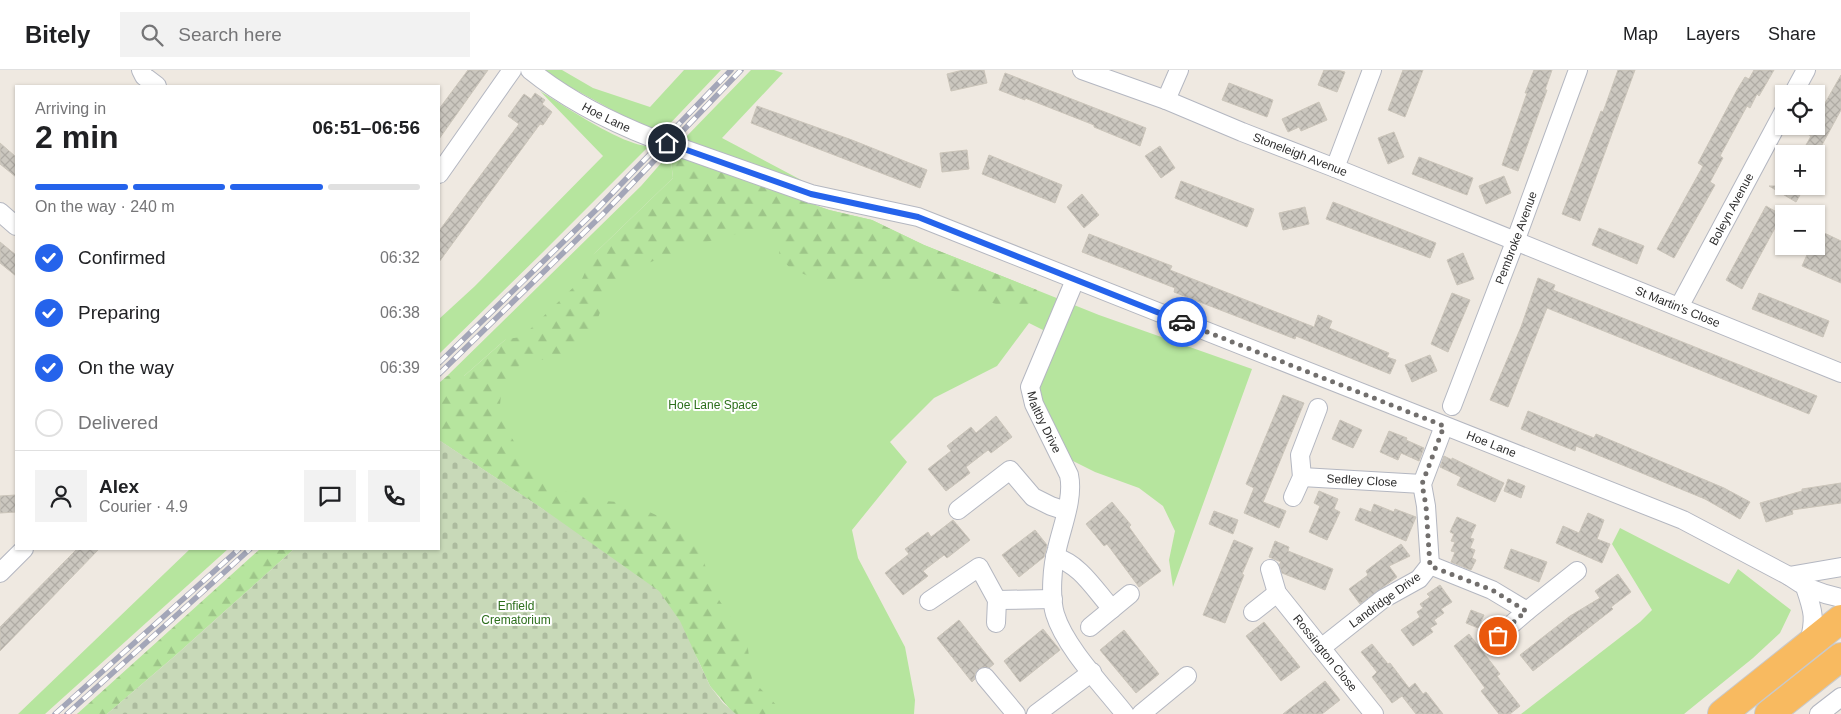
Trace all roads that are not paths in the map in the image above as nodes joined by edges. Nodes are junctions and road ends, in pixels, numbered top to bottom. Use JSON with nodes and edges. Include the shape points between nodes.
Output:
{"nodes":[{"id":1,"x":141,"y":70,"type":"edge"},
{"id":2,"x":512,"y":70,"type":"edge"},
{"id":3,"x":530,"y":70,"type":"edge"},
{"id":4,"x":1082,"y":70,"type":"edge"},
{"id":5,"x":1179,"y":70,"type":"edge"},
{"id":6,"x":1372,"y":70,"type":"edge"},
{"id":7,"x":1578,"y":70,"type":"edge"},
{"id":8,"x":1806,"y":70,"type":"edge"},
{"id":9,"x":156,"y":85,"type":"edge"},
{"id":10,"x":1798,"y":85,"type":"edge"},
{"id":11,"x":1166,"y":100,"type":"junction"},
{"id":12,"x":1775,"y":128,"type":"edge"},
{"id":13,"x":1335,"y":168,"type":"junction"},
{"id":14,"x":440,"y":173,"type":"edge"},
{"id":15,"x":0,"y":212,"type":"edge"},
{"id":16,"x":15,"y":225,"type":"edge"},
{"id":17,"x":1515,"y":242,"type":"junction"},
{"id":18,"x":1075,"y":280,"type":"junction"},
{"id":19,"x":1679,"y":307,"type":"junction"},
{"id":20,"x":1841,"y":373,"type":"edge"},
{"id":21,"x":1452,"y":406,"type":"dead end"},
{"id":22,"x":1318,"y":408,"type":"dead end"},
{"id":23,"x":1444,"y":426,"type":"junction"},
{"id":24,"x":1302,"y":477,"type":"junction"},
{"id":25,"x":1422,"y":484,"type":"junction"},
{"id":26,"x":1293,"y":496,"type":"dead end"},
{"id":27,"x":958,"y":510,"type":"dead end"},
{"id":28,"x":1066,"y":511,"type":"junction"},
{"id":29,"x":23,"y":550,"type":"edge"},
{"id":30,"x":1055,"y":557,"type":"junction"},
{"id":31,"x":1430,"y":566,"type":"junction"},
{"id":32,"x":1841,"y":567,"type":"edge"},
{"id":33,"x":2,"y":568,"type":"edge"},
{"id":34,"x":1270,"y":569,"type":"dead end"},
{"id":35,"x":1577,"y":571,"type":"dead end"},
{"id":36,"x":1789,"y":576,"type":"junction"},
{"id":37,"x":1804,"y":587,"type":"junction"},
{"id":38,"x":1277,"y":593,"type":"junction"},
{"id":39,"x":1130,"y":594,"type":"dead end"},
{"id":40,"x":1841,"y":598,"type":"edge"},
{"id":41,"x":1052,"y":599,"type":"junction"},
{"id":42,"x":996,"y":600,"type":"junction"},
{"id":43,"x":929,"y":601,"type":"dead end"},
{"id":44,"x":1112,"y":609,"type":"junction"},
{"id":45,"x":1526,"y":611,"type":"junction"},
{"id":46,"x":1254,"y":612,"type":"dead end"},
{"id":47,"x":1841,"y":619,"type":"edge"},
{"id":48,"x":996,"y":623,"type":"dead end"},
{"id":49,"x":1090,"y":627,"type":"dead end"},
{"id":50,"x":1498,"y":636,"type":"dead end"},
{"id":51,"x":1809,"y":644,"type":"junction"},
{"id":52,"x":1321,"y":648,"type":"junction"},
{"id":53,"x":1836,"y":663,"type":"edge"},
{"id":54,"x":1092,"y":672,"type":"junction"},
{"id":55,"x":1188,"y":676,"type":"dead end"},
{"id":56,"x":985,"y":677,"type":"dead end"},
{"id":57,"x":1841,"y":697,"type":"edge"},
{"id":58,"x":1016,"y":714,"type":"edge"},
{"id":59,"x":1036,"y":714,"type":"edge"},
{"id":60,"x":1126,"y":714,"type":"edge"},
{"id":61,"x":1141,"y":714,"type":"edge"},
{"id":62,"x":1374,"y":714,"type":"edge"},
{"id":63,"x":1722,"y":714,"type":"edge"},
{"id":64,"x":1770,"y":714,"type":"edge"},
{"id":65,"x":1819,"y":714,"type":"edge"}],
"edges":[{"from":1,"to":9,"type":"street"},
{"from":2,"to":14,"type":"street"},
{"from":3,"to":18,"type":"street","name":"Hoe Lane","bridge":true,"via":[[549,86],[590,110],[652,138],[811,194],[918,217]]},
{"from":4,"to":11,"type":"street","name":"Stoneleigh Avenue"},
{"from":5,"to":11,"type":"street"},
{"from":6,"to":13,"type":"street"},
{"from":7,"to":17,"type":"street","name":"Pembroke Avenue"},
{"from":8,"to":10,"type":"street"},
{"from":11,"to":13,"type":"street","name":"Stoneleigh Avenue"},
{"from":12,"to":19,"type":"street","name":"Boleyn Avenue"},
{"from":13,"to":17,"type":"street","name":"Stoneleigh Avenue"},
{"from":15,"to":16,"type":"street"},
{"from":17,"to":19,"type":"street","name":"St Martin's Close"},
{"from":17,"to":21,"type":"street","name":"Pembroke Avenue"},
{"from":18,"to":23,"type":"street","name":"Hoe Lane"},
{"from":18,"to":28,"type":"street","name":"Maltby Drive","via":[[1030,387],[1034,404],[1069,474],[1072,487]]},
{"from":19,"to":20,"type":"street","name":"St Martin's Close"},
{"from":22,"to":24,"type":"street","via":[[1300,455]]},
{"from":23,"to":25,"type":"street"},
{"from":23,"to":36,"type":"street","name":"Hoe Lane","via":[[1683,520]]},
{"from":24,"to":25,"type":"street","name":"Sedley Close"},
{"from":24,"to":26,"type":"street"},
{"from":25,"to":31,"type":"street","name":"Landridge Drive"},
{"from":27,"to":28,"type":"street","via":[[1010,470],[1033,497]]},
{"from":28,"to":30,"type":"street","name":"Maltby Drive"},
{"from":29,"to":33,"type":"street"},
{"from":30,"to":41,"type":"street","name":"Maltby Drive"},
{"from":30,"to":44,"type":"street","via":[[1066,560],[1077,569]]},
{"from":31,"to":45,"type":"street","via":[[1492,590]]},
{"from":31,"to":52,"type":"street","name":"Landridge Drive","via":[[1419,579],[1383,599]]},
{"from":32,"to":36,"type":"street"},
{"from":34,"to":38,"type":"street","name":"Rossington Close"},
{"from":35,"to":45,"type":"street"},
{"from":36,"to":37,"type":"street","name":"Hoe Lane"},
{"from":37,"to":40,"type":"street","name":"Hoe Lane"},
{"from":37,"to":51,"type":"street","via":[[1813,611]]},
{"from":38,"to":46,"type":"street"},
{"from":38,"to":52,"type":"street","name":"Rossington Close"},
{"from":39,"to":44,"type":"street"},
{"from":41,"to":42,"type":"street"},
{"from":41,"to":54,"type":"street","name":"Maltby Drive","via":[[1066,640]]},
{"from":42,"to":43,"type":"street","via":[[979,567]]},
{"from":42,"to":48,"type":"street"},
{"from":44,"to":49,"type":"street"},
{"from":45,"to":50,"type":"street"},
{"from":47,"to":51,"type":"highway"},
{"from":51,"to":63,"type":"highway"},
{"from":52,"to":62,"type":"street","name":"Rossington Close"},
{"from":53,"to":64,"type":"highway"},
{"from":54,"to":59,"type":"street"},
{"from":54,"to":60,"type":"street","name":"Maltby Drive"},
{"from":55,"to":61,"type":"street"},
{"from":56,"to":58,"type":"street"},
{"from":57,"to":65,"type":"street"}]}
